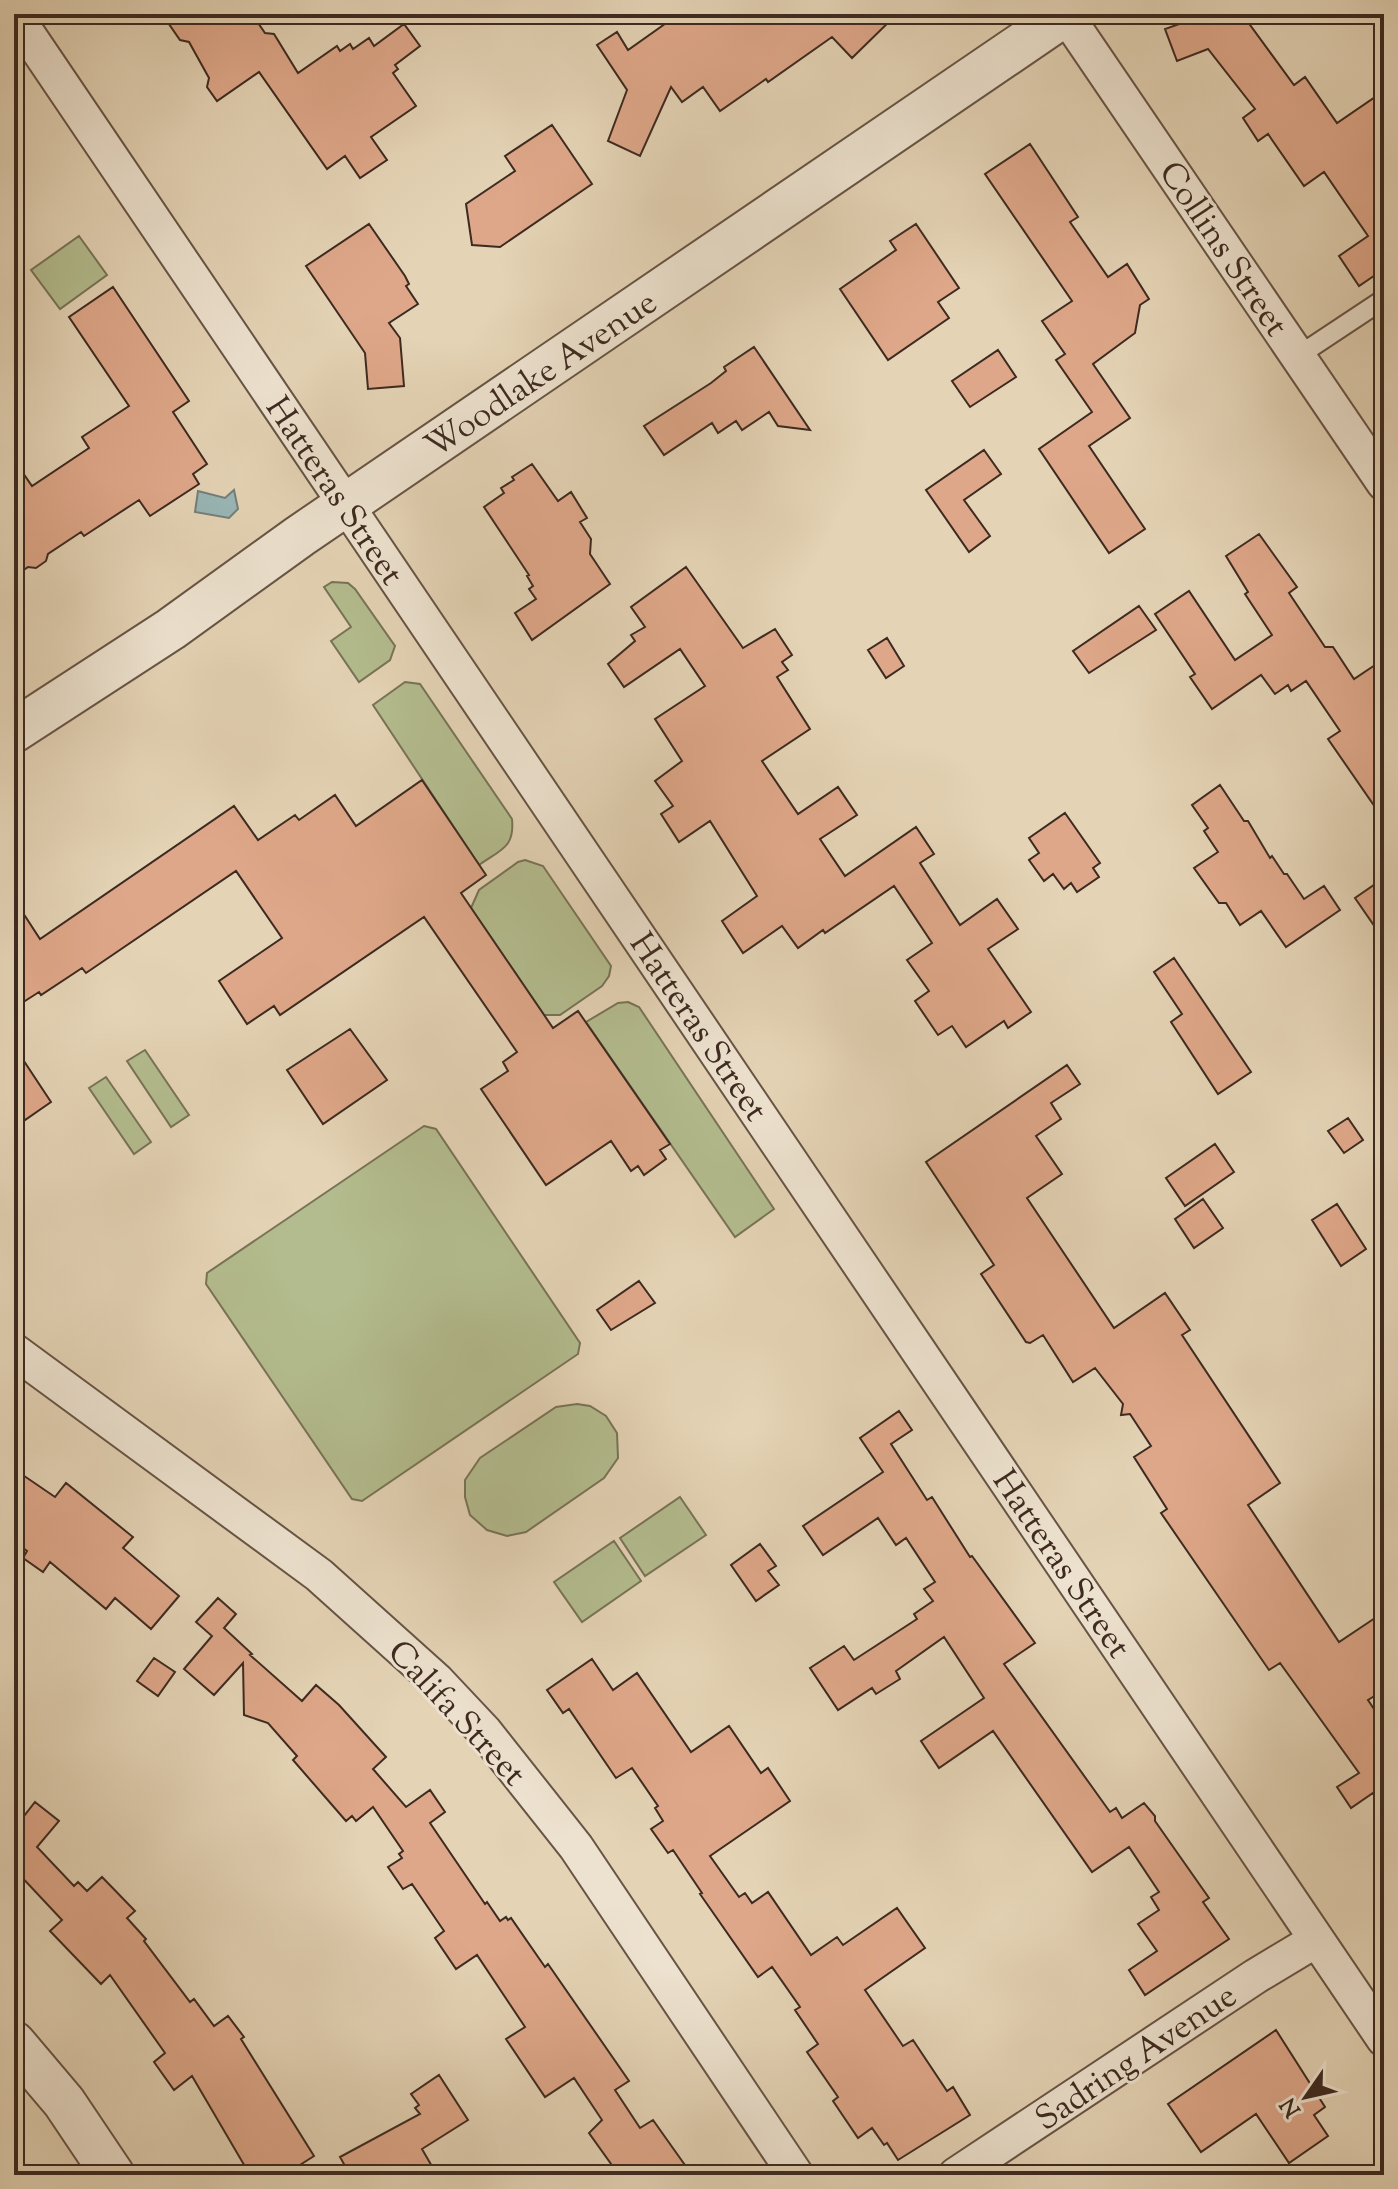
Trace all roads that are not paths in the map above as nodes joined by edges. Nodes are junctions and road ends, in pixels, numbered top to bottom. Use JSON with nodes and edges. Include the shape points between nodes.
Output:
{"nodes":[{"id":1,"x":14,"y":14,"type":"edge"},
{"id":2,"x":1065,"y":14,"type":"edge"},
{"id":3,"x":1384,"y":299,"type":"edge"},
{"id":4,"x":1298,"y":356,"type":"junction"},
{"id":5,"x":1384,"y":483,"type":"edge"},
{"id":6,"x":345,"y":505,"type":"junction"},
{"id":7,"x":14,"y":731,"type":"edge"},
{"id":8,"x":14,"y":1351,"type":"edge"},
{"id":9,"x":1316,"y":1940,"type":"junction"},
{"id":10,"x":1384,"y":2039,"type":"edge"},
{"id":11,"x":14,"y":2043,"type":"edge"},
{"id":12,"x":113,"y":2175,"type":"edge"},
{"id":13,"x":796,"y":2175,"type":"edge"},
{"id":14,"x":956,"y":2175,"type":"edge"}],
"edges":[{"from":1,"to":6,"type":"street","name":"Hatteras Street"},
{"from":2,"to":4,"type":"street","name":"Collins Street"},
{"from":2,"to":6,"type":"street","name":"Woodlake Avenue"},
{"from":3,"to":4,"type":"lane"},
{"from":4,"to":5,"type":"street","name":"Collins Street"},
{"from":6,"to":7,"type":"street","name":"Woodlake Avenue","via":[[171,629]]},
{"from":6,"to":9,"type":"street","name":"Hatteras Street"},
{"from":8,"to":13,"type":"street","name":"Califa Street","via":[[319,1575],[437,1681],[485,1732],[576,1847]]},
{"from":9,"to":10,"type":"street","name":"Hatteras Street"},
{"from":9,"to":14,"type":"street","name":"Sadring Avenue"},
{"from":11,"to":12,"type":"street","via":[[64,2102]]}]}
